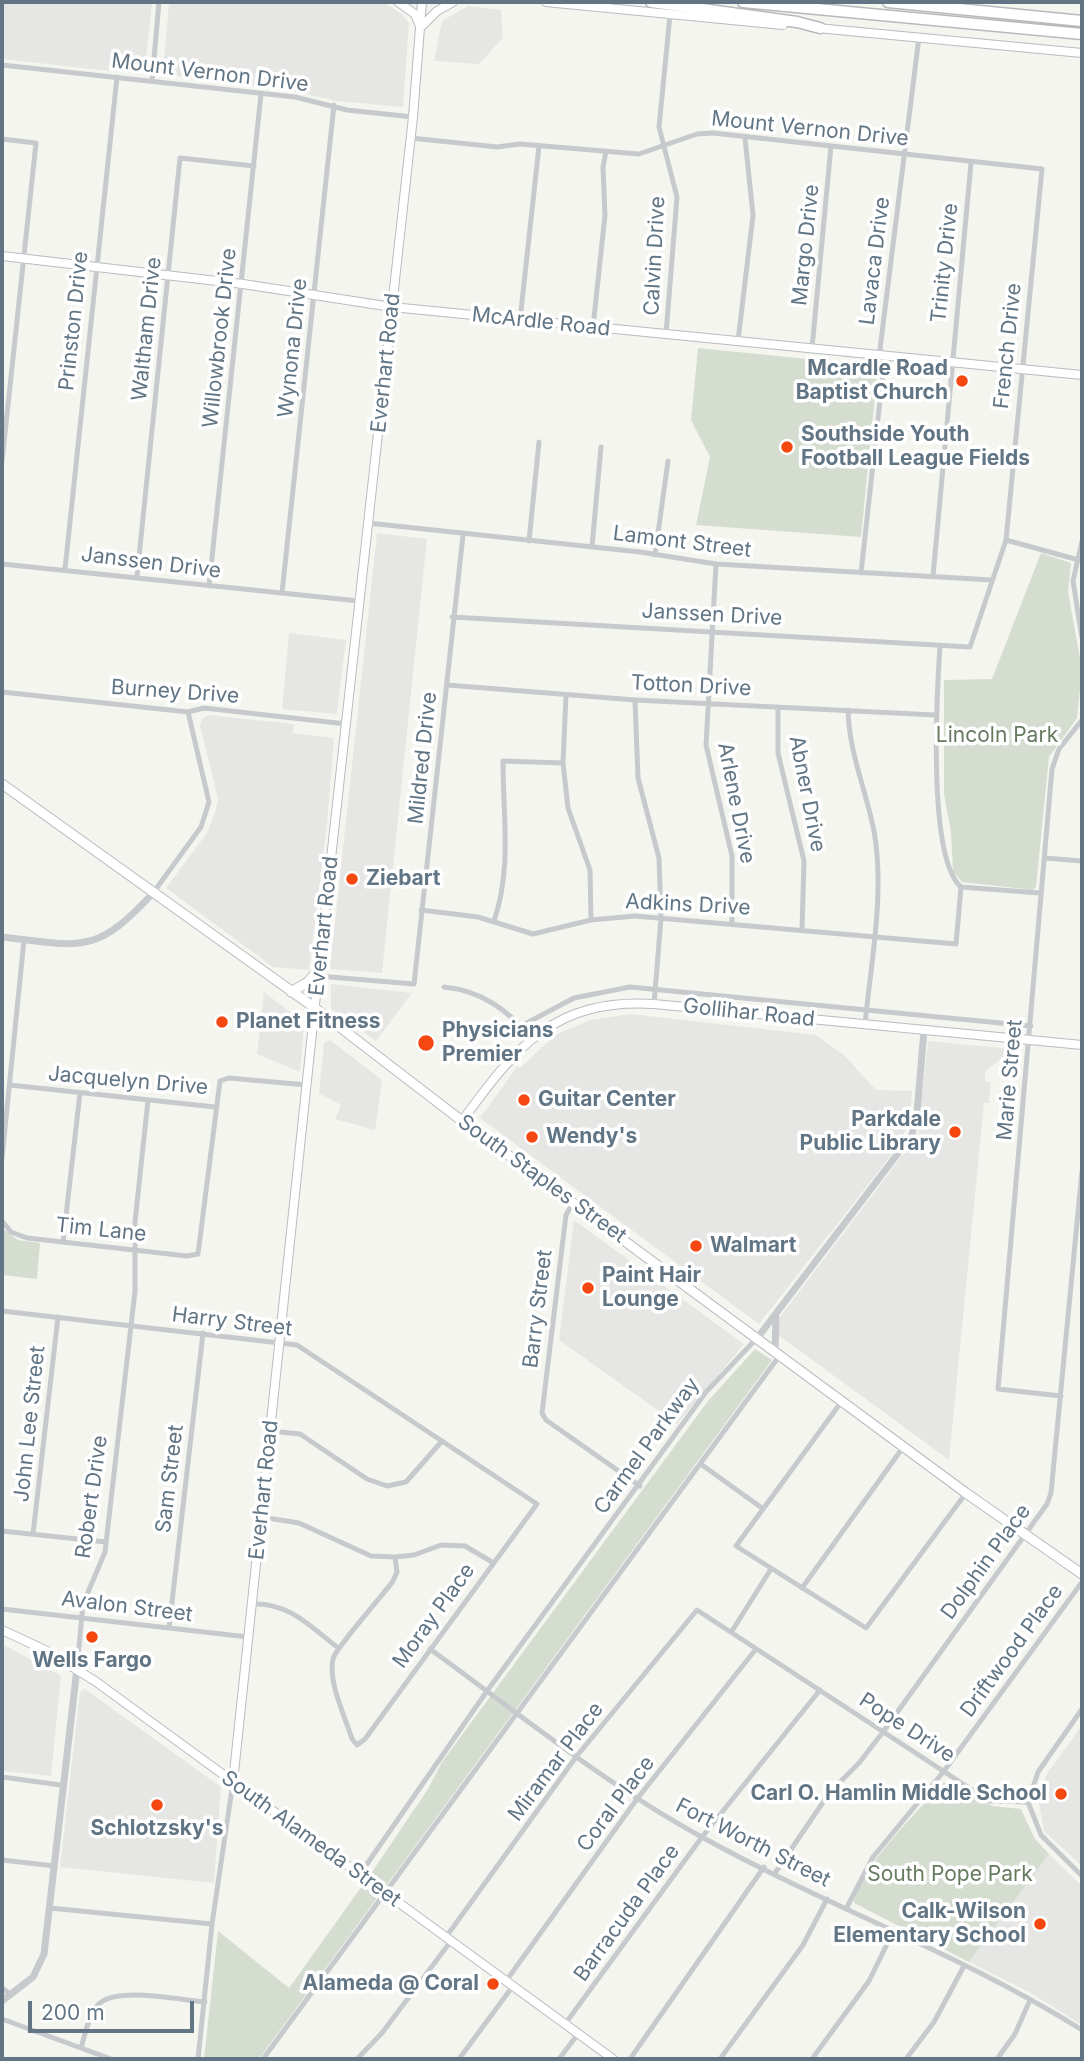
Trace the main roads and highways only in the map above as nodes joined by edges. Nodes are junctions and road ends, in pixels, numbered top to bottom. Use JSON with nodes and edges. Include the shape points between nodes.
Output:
{"nodes":[{"id":1,"x":398,"y":2,"type":"edge"},
{"id":2,"x":422,"y":2,"type":"edge"},
{"id":3,"x":453,"y":2,"type":"edge"},
{"id":4,"x":546,"y":2,"type":"edge"},
{"id":5,"x":651,"y":2,"type":"edge"},
{"id":6,"x":743,"y":2,"type":"edge"},
{"id":7,"x":888,"y":2,"type":"edge"},
{"id":8,"x":1082,"y":21,"type":"edge"},
{"id":9,"x":421,"y":28,"type":"junction"},
{"id":10,"x":820,"y":28,"type":"junction"},
{"id":11,"x":1082,"y":34,"type":"edge"},
{"id":12,"x":1082,"y":53,"type":"edge"},
{"id":13,"x":2,"y":256,"type":"edge"},
{"id":14,"x":392,"y":307,"type":"junction"},
{"id":15,"x":1082,"y":375,"type":"edge"},
{"id":16,"x":2,"y":784,"type":"edge"},
{"id":17,"x":318,"y":973,"type":"junction"},
{"id":18,"x":291,"y":992,"type":"junction"},
{"id":19,"x":314,"y":1008,"type":"junction"},
{"id":20,"x":1082,"y":1045,"type":"edge"},
{"id":21,"x":462,"y":1121,"type":"junction"},
{"id":22,"x":1082,"y":1574,"type":"edge"},
{"id":23,"x":2,"y":1630,"type":"edge"},
{"id":24,"x":233,"y":1782,"type":"junction"},
{"id":25,"x":613,"y":2059,"type":"edge"}],
"edges":[{"from":1,"to":9,"type":"main road","via":[[415,14]]},
{"from":2,"to":9,"type":"main road","name":"Everhart Road"},
{"from":3,"to":9,"type":"main road"},
{"from":4,"to":10,"type":"main road"},
{"from":5,"to":10,"type":"highway"},
{"from":6,"to":11,"type":"highway"},
{"from":7,"to":8,"type":"highway"},
{"from":9,"to":14,"type":"main road","name":"Everhart Road"},
{"from":10,"to":12,"type":"main road"},
{"from":13,"to":14,"type":"main road","name":"McArdle Road","via":[[168,274]]},
{"from":14,"to":15,"type":"main road","name":"McArdle Road"},
{"from":14,"to":17,"type":"main road","name":"Everhart Road"},
{"from":16,"to":18,"type":"main road","name":"South Staples Street"},
{"from":17,"to":18,"type":"main road"},
{"from":17,"to":19,"type":"main road","name":"Everhart Road"},
{"from":18,"to":19,"type":"main road","name":"South Staples Street"},
{"from":19,"to":21,"type":"main road","name":"South Staples Street"},
{"from":19,"to":24,"type":"main road","name":"Everhart Road"},
{"from":20,"to":21,"type":"main road","name":"Gollihar Road","via":[[614,1003],[583,1010],[531,1037]]},
{"from":21,"to":22,"type":"main road","name":"South Staples Street","via":[[965,1493]]},
{"from":23,"to":24,"type":"main road","name":"South Alameda Street","via":[[76,1668]]},
{"from":24,"to":25,"type":"main road","name":"South Alameda Street"}]}
